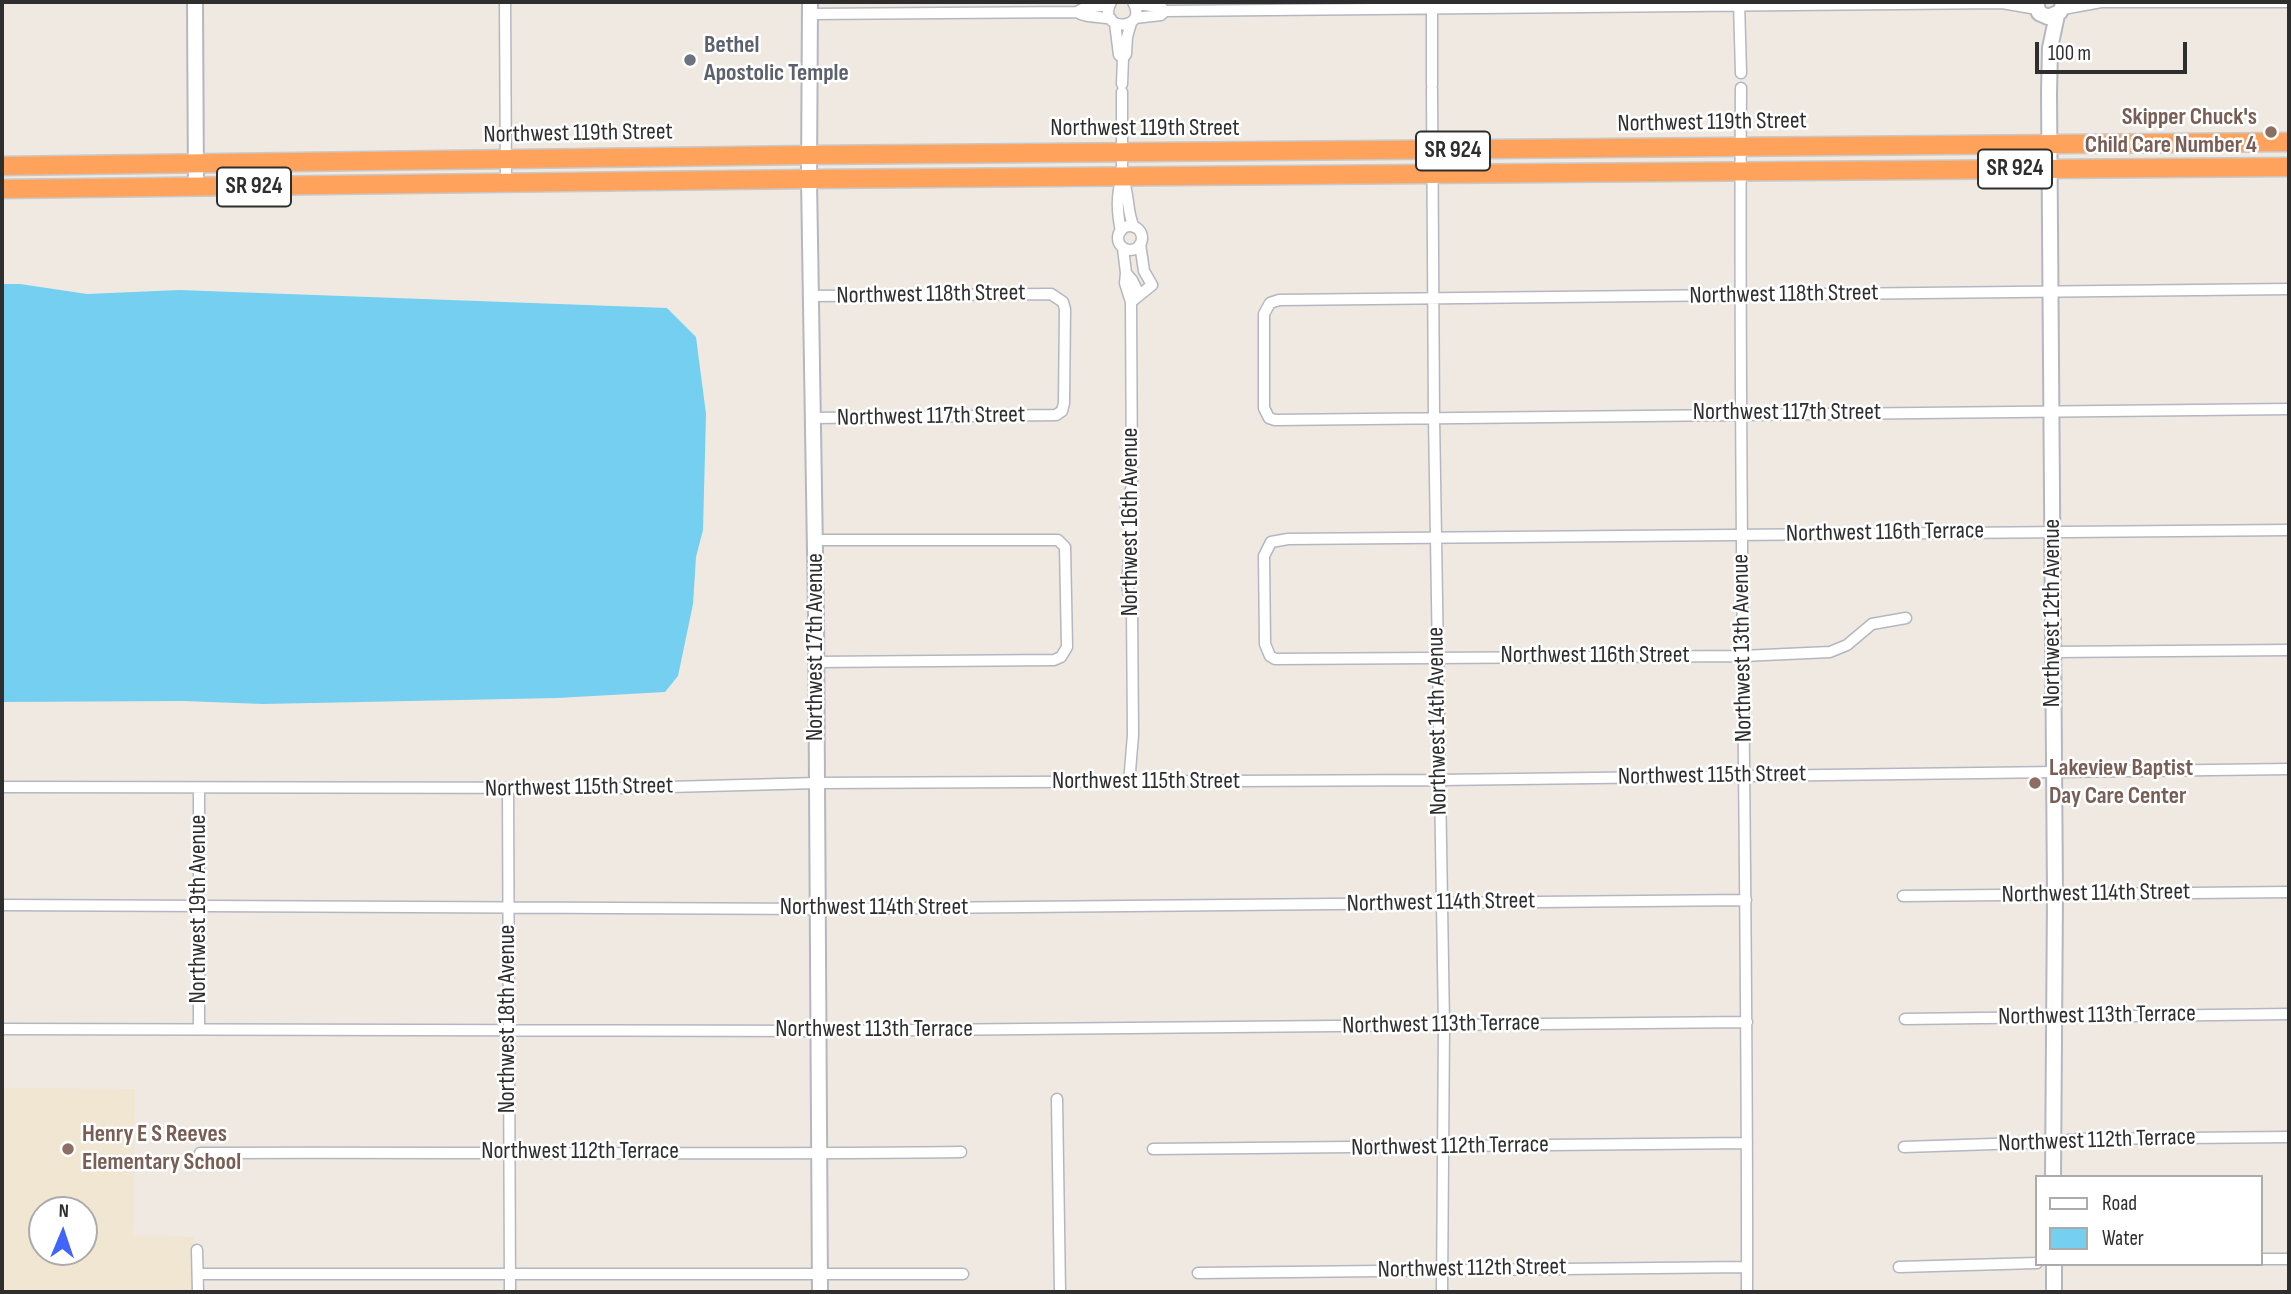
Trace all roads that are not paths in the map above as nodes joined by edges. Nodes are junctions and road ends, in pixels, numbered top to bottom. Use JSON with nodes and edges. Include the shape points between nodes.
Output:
{"nodes":[{"id":1,"x":195,"y":2,"type":"edge"},
{"id":2,"x":505,"y":2,"type":"edge"},
{"id":3,"x":2005,"y":2,"type":"edge"},
{"id":4,"x":2099,"y":2,"type":"edge"},
{"id":5,"x":2289,"y":2,"type":"edge"},
{"id":6,"x":1110,"y":3,"type":"edge"},
{"id":7,"x":1134,"y":3,"type":"edge"},
{"id":8,"x":1739,"y":4,"type":"edge"},
{"id":9,"x":1432,"y":5,"type":"edge"},
{"id":10,"x":810,"y":8,"type":"edge"},
{"id":11,"x":2050,"y":9,"type":"edge"},
{"id":12,"x":1165,"y":11,"type":"junction"},
{"id":13,"x":1077,"y":12,"type":"junction"},
{"id":14,"x":1133,"y":20,"type":"junction"},
{"id":15,"x":1113,"y":21,"type":"junction"},
{"id":16,"x":1123,"y":58,"type":"junction"},
{"id":17,"x":1741,"y":73,"type":"dead end"},
{"id":18,"x":1741,"y":88,"type":"dead end"},
{"id":19,"x":2289,"y":142,"type":"edge"},
{"id":20,"x":2050,"y":144,"type":"junction"},
{"id":21,"x":1741,"y":148,"type":"junction"},
{"id":22,"x":1432,"y":151,"type":"junction"},
{"id":23,"x":1122,"y":153,"type":"junction"},
{"id":24,"x":809,"y":155,"type":"junction"},
{"id":25,"x":506,"y":160,"type":"junction"},
{"id":26,"x":196,"y":164,"type":"junction"},
{"id":27,"x":2,"y":166,"type":"edge"},
{"id":28,"x":2289,"y":167,"type":"edge"},
{"id":29,"x":2050,"y":169,"type":"junction"},
{"id":30,"x":1740,"y":171,"type":"junction"},
{"id":31,"x":1432,"y":174,"type":"junction"},
{"id":32,"x":1122,"y":177,"type":"junction"},
{"id":33,"x":809,"y":179,"type":"junction"},
{"id":34,"x":506,"y":184,"type":"junction"},
{"id":35,"x":197,"y":188,"type":"junction"},
{"id":36,"x":2,"y":189,"type":"edge"},
{"id":37,"x":1135,"y":228,"type":"junction"},
{"id":38,"x":1121,"y":231,"type":"junction"},
{"id":39,"x":1140,"y":244,"type":"junction"},
{"id":40,"x":1123,"y":248,"type":"junction"},
{"id":41,"x":1144,"y":271,"type":"junction"},
{"id":42,"x":1128,"y":274,"type":"junction"},
{"id":43,"x":2289,"y":289,"type":"edge"},
{"id":44,"x":2051,"y":292,"type":"junction"},
{"id":45,"x":1139,"y":294,"type":"junction"},
{"id":46,"x":812,"y":296,"type":"junction"},
{"id":47,"x":1740,"y":296,"type":"junction"},
{"id":48,"x":1434,"y":300,"type":"junction"},
{"id":49,"x":1131,"y":302,"type":"junction"},
{"id":50,"x":2289,"y":409,"type":"edge"},
{"id":51,"x":2052,"y":412,"type":"junction"},
{"id":52,"x":1740,"y":413,"type":"junction"},
{"id":53,"x":1048,"y":415,"type":"joint"},
{"id":54,"x":1434,"y":417,"type":"junction"},
{"id":55,"x":814,"y":418,"type":"junction"},
{"id":56,"x":1284,"y":419,"type":"joint"},
{"id":57,"x":2289,"y":530,"type":"edge"},
{"id":58,"x":2053,"y":531,"type":"junction"},
{"id":59,"x":1741,"y":535,"type":"junction"},
{"id":60,"x":1436,"y":537,"type":"junction"},
{"id":61,"x":816,"y":540,"type":"junction"},
{"id":62,"x":1906,"y":618,"type":"dead end"},
{"id":63,"x":2289,"y":650,"type":"edge"},
{"id":64,"x":2053,"y":652,"type":"junction"},
{"id":65,"x":1742,"y":656,"type":"junction"},
{"id":66,"x":1437,"y":657,"type":"junction"},
{"id":67,"x":1275,"y":659,"type":"joint"},
{"id":68,"x":817,"y":662,"type":"junction"},
{"id":69,"x":2289,"y":769,"type":"edge"},
{"id":70,"x":2053,"y":772,"type":"junction"},
{"id":71,"x":1745,"y":777,"type":"junction"},
{"id":72,"x":1439,"y":780,"type":"junction"},
{"id":73,"x":817,"y":783,"type":"junction"},
{"id":74,"x":1129,"y":783,"type":"junction"},
{"id":75,"x":2,"y":787,"type":"edge"},
{"id":76,"x":199,"y":789,"type":"junction"},
{"id":77,"x":508,"y":789,"type":"junction"},
{"id":78,"x":2289,"y":892,"type":"edge"},
{"id":79,"x":2054,"y":895,"type":"junction"},
{"id":80,"x":1903,"y":896,"type":"dead end"},
{"id":81,"x":1746,"y":900,"type":"junction"},
{"id":82,"x":1442,"y":902,"type":"junction"},
{"id":83,"x":2,"y":905,"type":"edge"},
{"id":84,"x":198,"y":905,"type":"junction"},
{"id":85,"x":508,"y":908,"type":"junction"},
{"id":86,"x":818,"y":909,"type":"junction"},
{"id":87,"x":2289,"y":1014,"type":"edge"},
{"id":88,"x":2054,"y":1017,"type":"junction"},
{"id":89,"x":1905,"y":1019,"type":"dead end"},
{"id":90,"x":1747,"y":1022,"type":"junction"},
{"id":91,"x":1444,"y":1025,"type":"junction"},
{"id":92,"x":199,"y":1028,"type":"junction"},
{"id":93,"x":2,"y":1029,"type":"edge"},
{"id":94,"x":509,"y":1030,"type":"junction"},
{"id":95,"x":819,"y":1031,"type":"junction"},
{"id":96,"x":1057,"y":1099,"type":"dead end"},
{"id":97,"x":2289,"y":1137,"type":"edge"},
{"id":98,"x":2052,"y":1142,"type":"junction"},
{"id":99,"x":1747,"y":1143,"type":"junction"},
{"id":100,"x":1444,"y":1147,"type":"junction"},
{"id":101,"x":1904,"y":1147,"type":"dead end"},
{"id":102,"x":1153,"y":1149,"type":"dead end"},
{"id":103,"x":509,"y":1151,"type":"junction"},
{"id":104,"x":961,"y":1152,"type":"dead end"},
{"id":105,"x":200,"y":1153,"type":"dead end"},
{"id":106,"x":820,"y":1154,"type":"junction"},
{"id":107,"x":2053,"y":1175,"type":"edge"},
{"id":108,"x":197,"y":1250,"type":"dead end"},
{"id":109,"x":2263,"y":1259,"type":"edge"},
{"id":110,"x":2289,"y":1259,"type":"edge"},
{"id":111,"x":2036,"y":1264,"type":"edge"},
{"id":112,"x":1747,"y":1266,"type":"junction"},
{"id":113,"x":2054,"y":1266,"type":"edge"},
{"id":114,"x":1899,"y":1267,"type":"dead end"},
{"id":115,"x":1442,"y":1269,"type":"junction"},
{"id":116,"x":510,"y":1273,"type":"junction"},
{"id":117,"x":1198,"y":1273,"type":"dead end"},
{"id":118,"x":198,"y":1274,"type":"junction"},
{"id":119,"x":963,"y":1274,"type":"dead end"},
{"id":120,"x":820,"y":1275,"type":"junction"},
{"id":121,"x":198,"y":1292,"type":"edge"},
{"id":122,"x":510,"y":1292,"type":"edge"},
{"id":123,"x":820,"y":1292,"type":"edge"},
{"id":124,"x":1060,"y":1292,"type":"edge"},
{"id":125,"x":1442,"y":1292,"type":"edge"},
{"id":126,"x":1747,"y":1292,"type":"edge"},
{"id":127,"x":2054,"y":1292,"type":"edge"}],
"edges":[{"from":1,"to":26,"type":"street"},
{"from":2,"to":25,"type":"street"},
{"from":3,"to":8,"type":"street"},
{"from":3,"to":11,"type":"street"},
{"from":4,"to":5,"type":"street"},
{"from":4,"to":11,"type":"street"},
{"from":6,"to":13,"type":"street"},
{"from":6,"to":15,"type":"street"},
{"from":7,"to":12,"type":"street"},
{"from":7,"to":14,"type":"street"},
{"from":8,"to":9,"type":"street"},
{"from":8,"to":17,"type":"street"},
{"from":9,"to":12,"type":"street"},
{"from":9,"to":22,"type":"street","name":"Northwest 14th Avenue"},
{"from":10,"to":13,"type":"street"},
{"from":10,"to":24,"type":"street","name":"Northwest 17th Avenue"},
{"from":11,"to":20,"type":"street","name":"Northwest 12th Avenue"},
{"from":12,"to":14,"type":"street"},
{"from":13,"to":15,"type":"street"},
{"from":14,"to":15,"type":"street","via":[[1123,25]]},
{"from":14,"to":16,"type":"street"},
{"from":15,"to":16,"type":"street"},
{"from":16,"to":23,"type":"street","name":"Northwest 16th Avenue"},
{"from":18,"to":21,"type":"street","name":"Northwest 13th Avenue"},
{"from":19,"to":20,"type":"highway","name":"Northwest 119th Street","number":"SR 924"},
{"from":20,"to":21,"type":"highway","name":"Northwest 119th Street","number":"SR 924"},
{"from":20,"to":29,"type":"street","name":"Northwest 12th Avenue"},
{"from":21,"to":22,"type":"highway","name":"Northwest 119th Street","number":"SR 924"},
{"from":21,"to":30,"type":"street","name":"Northwest 13th Avenue"},
{"from":22,"to":23,"type":"highway","name":"Northwest 119th Street","number":"SR 924"},
{"from":22,"to":31,"type":"street","name":"Northwest 14th Avenue"},
{"from":23,"to":24,"type":"highway","name":"Northwest 119th Street","number":"SR 924"},
{"from":23,"to":32,"type":"street","name":"Northwest 16th Avenue"},
{"from":24,"to":25,"type":"highway","name":"Northwest 119th Street","number":"SR 924"},
{"from":24,"to":33,"type":"street","name":"Northwest 17th Avenue"},
{"from":25,"to":26,"type":"highway","name":"Northwest 119th Street","number":"SR 924"},
{"from":25,"to":34,"type":"street"},
{"from":26,"to":27,"type":"highway","name":"Northwest 119th Street","number":"SR 924"},
{"from":26,"to":35,"type":"street"},
{"from":28,"to":29,"type":"highway","name":"Northwest 119th Street","number":"SR 924"},
{"from":29,"to":30,"type":"highway","name":"Northwest 119th Street","number":"SR 924"},
{"from":29,"to":44,"type":"street","name":"Northwest 12th Avenue"},
{"from":30,"to":31,"type":"highway","name":"Northwest 119th Street","number":"SR 924"},
{"from":30,"to":47,"type":"street","name":"Northwest 13th Avenue"},
{"from":31,"to":32,"type":"highway","name":"Northwest 119th Street","number":"SR 924"},
{"from":31,"to":48,"type":"street","name":"Northwest 14th Avenue"},
{"from":32,"to":33,"type":"highway","name":"Northwest 119th Street","number":"SR 924"},
{"from":32,"to":37,"type":"street","name":"Northwest 16th Avenue"},
{"from":32,"to":38,"type":"street","name":"Northwest 16th Avenue","via":[[1118,189]]},
{"from":33,"to":34,"type":"highway","name":"Northwest 119th Street","number":"SR 924"},
{"from":33,"to":46,"type":"street","name":"Northwest 17th Avenue"},
{"from":34,"to":35,"type":"highway","name":"Northwest 119th Street","number":"SR 924"},
{"from":35,"to":36,"type":"highway","name":"Northwest 119th Street","number":"SR 924"},
{"from":37,"to":38,"type":"street"},
{"from":37,"to":39,"type":"street","name":"Northwest 16th Avenue","via":[[1142,236]]},
{"from":38,"to":40,"type":"street","name":"Northwest 16th Avenue","via":[[1118,242]]},
{"from":39,"to":40,"type":"street"},
{"from":39,"to":41,"type":"street","name":"Northwest 16th Avenue"},
{"from":40,"to":42,"type":"street","name":"Northwest 16th Avenue"},
{"from":41,"to":42,"type":"street"},
{"from":41,"to":45,"type":"street","name":"Northwest 16th Avenue","via":[[1152,285]]},
{"from":42,"to":45,"type":"street","name":"Northwest 16th Avenue"},
{"from":42,"to":49,"type":"street","name":"Northwest 16th Avenue","via":[[1125,283]]},
{"from":43,"to":44,"type":"street","name":"Northwest 118th Street"},
{"from":44,"to":47,"type":"street","name":"Northwest 118th Street"},
{"from":44,"to":51,"type":"street","name":"Northwest 12th Avenue"},
{"from":45,"to":49,"type":"street","name":"Northwest 16th Avenue"},
{"from":46,"to":53,"type":"street","name":"Northwest 118th Street","via":[[1051,294],[1065,309],[1064,403],[1062,411]]},
{"from":46,"to":55,"type":"street","name":"Northwest 17th Avenue"},
{"from":47,"to":48,"type":"street","name":"Northwest 118th Street"},
{"from":47,"to":52,"type":"street","name":"Northwest 13th Avenue"},
{"from":48,"to":54,"type":"street","name":"Northwest 14th Avenue"},
{"from":48,"to":56,"type":"street","name":"Northwest 118th Street","via":[[1270,303],[1264,314],[1264,408],[1269,418]]},
{"from":49,"to":74,"type":"street","name":"Northwest 16th Avenue","via":[[1132,486],[1126,507],[1131,531],[1128,585],[1132,608]]},
{"from":50,"to":51,"type":"street","name":"Northwest 117th Street"},
{"from":51,"to":52,"type":"street","name":"Northwest 117th Street"},
{"from":51,"to":58,"type":"street","name":"Northwest 12th Avenue"},
{"from":52,"to":54,"type":"street","name":"Northwest 117th Street"},
{"from":52,"to":59,"type":"street","name":"Northwest 13th Avenue"},
{"from":53,"to":55,"type":"street","name":"Northwest 117th Street"},
{"from":54,"to":56,"type":"street","name":"Northwest 117th Street"},
{"from":54,"to":60,"type":"street","name":"Northwest 14th Avenue"},
{"from":55,"to":61,"type":"street","name":"Northwest 17th Avenue"},
{"from":57,"to":58,"type":"street","name":"Northwest 116th Terrace"},
{"from":58,"to":59,"type":"street","name":"Northwest 116th Terrace"},
{"from":58,"to":64,"type":"street","name":"Northwest 12th Avenue"},
{"from":59,"to":60,"type":"street","name":"Northwest 116th Terrace"},
{"from":59,"to":65,"type":"street","name":"Northwest 13th Avenue"},
{"from":60,"to":66,"type":"street","name":"Northwest 14th Avenue"},
{"from":60,"to":67,"type":"street","name":"Northwest 116th Terrace","via":[[1271,542],[1264,556],[1265,644]]},
{"from":61,"to":68,"type":"street","name":"Northwest 17th Avenue"},
{"from":61,"to":68,"type":"street","via":[[1051,538],[1062,542],[1067,647],[1054,660]]},
{"from":62,"to":65,"type":"street","name":"Northwest 116th Street","via":[[1872,625],[1830,652]]},
{"from":63,"to":64,"type":"street"},
{"from":64,"to":70,"type":"street","name":"Northwest 12th Avenue"},
{"from":65,"to":66,"type":"street","name":"Northwest 116th Street"},
{"from":65,"to":71,"type":"street","name":"Northwest 13th Avenue"},
{"from":66,"to":67,"type":"street","name":"Northwest 116th Street"},
{"from":66,"to":72,"type":"street","name":"Northwest 14th Avenue"},
{"from":68,"to":73,"type":"street","name":"Northwest 17th Avenue"},
{"from":69,"to":70,"type":"street","name":"Northwest 115th Street"},
{"from":70,"to":71,"type":"street","name":"Northwest 115th Street"},
{"from":70,"to":79,"type":"street","name":"Northwest 12th Avenue"},
{"from":71,"to":72,"type":"street","name":"Northwest 115th Street"},
{"from":71,"to":81,"type":"street","name":"Northwest 13th Avenue"},
{"from":72,"to":74,"type":"street","name":"Northwest 115th Street"},
{"from":72,"to":82,"type":"street","name":"Northwest 14th Avenue"},
{"from":73,"to":74,"type":"street","name":"Northwest 115th Street"},
{"from":73,"to":77,"type":"street","name":"Northwest 115th Street"},
{"from":73,"to":86,"type":"street","name":"Northwest 17th Avenue"},
{"from":75,"to":76,"type":"street","name":"Northwest 115th Street"},
{"from":76,"to":77,"type":"street","name":"Northwest 115th Street"},
{"from":76,"to":84,"type":"street","name":"Northwest 19th Avenue"},
{"from":77,"to":85,"type":"street","name":"Northwest 18th Avenue"},
{"from":78,"to":79,"type":"street","name":"Northwest 114th Street"},
{"from":79,"to":80,"type":"street","name":"Northwest 114th Street"},
{"from":79,"to":88,"type":"street","name":"Northwest 12th Avenue"},
{"from":81,"to":82,"type":"street","name":"Northwest 114th Street"},
{"from":81,"to":90,"type":"street","name":"Northwest 13th Avenue"},
{"from":82,"to":86,"type":"street","name":"Northwest 114th Street"},
{"from":82,"to":91,"type":"street","name":"Northwest 14th Avenue"},
{"from":83,"to":84,"type":"street","name":"Northwest 114th Street"},
{"from":84,"to":85,"type":"street","name":"Northwest 114th Street"},
{"from":84,"to":92,"type":"street","name":"Northwest 19th Avenue"},
{"from":85,"to":86,"type":"street","name":"Northwest 114th Street"},
{"from":85,"to":94,"type":"street","name":"Northwest 18th Avenue"},
{"from":86,"to":95,"type":"street","name":"Northwest 17th Avenue"},
{"from":87,"to":88,"type":"street","name":"Northwest 113th Terrace"},
{"from":88,"to":89,"type":"street","name":"Northwest 113th Terrace"},
{"from":88,"to":98,"type":"street","name":"Northwest 12th Avenue"},
{"from":90,"to":91,"type":"street","name":"Northwest 113th Terrace"},
{"from":90,"to":99,"type":"street","name":"Northwest 13th Avenue"},
{"from":91,"to":95,"type":"street","name":"Northwest 113th Terrace"},
{"from":91,"to":100,"type":"street","name":"Northwest 14th Avenue"},
{"from":92,"to":93,"type":"street","name":"Northwest 113th Terrace"},
{"from":92,"to":94,"type":"street","name":"Northwest 113th Terrace"},
{"from":94,"to":95,"type":"street","name":"Northwest 113th Terrace"},
{"from":94,"to":103,"type":"street","name":"Northwest 18th Avenue"},
{"from":95,"to":106,"type":"street","name":"Northwest 17th Avenue"},
{"from":96,"to":124,"type":"street"},
{"from":97,"to":98,"type":"street","name":"Northwest 112th Terrace"},
{"from":98,"to":101,"type":"street","name":"Northwest 112th Terrace"},
{"from":98,"to":107,"type":"street","name":"Northwest 12th Avenue"},
{"from":99,"to":100,"type":"street","name":"Northwest 112th Terrace"},
{"from":99,"to":112,"type":"street","name":"Northwest 13th Avenue"},
{"from":100,"to":102,"type":"street","name":"Northwest 112th Terrace"},
{"from":100,"to":115,"type":"street","name":"Northwest 14th Avenue"},
{"from":103,"to":105,"type":"street","name":"Northwest 112th Terrace"},
{"from":103,"to":106,"type":"street","name":"Northwest 112th Terrace"},
{"from":103,"to":116,"type":"street","name":"Northwest 18th Avenue"},
{"from":104,"to":106,"type":"street","name":"Northwest 112th Terrace"},
{"from":106,"to":120,"type":"street","name":"Northwest 17th Avenue"},
{"from":108,"to":118,"type":"street"},
{"from":109,"to":110,"type":"street"},
{"from":111,"to":114,"type":"street"},
{"from":112,"to":115,"type":"street","name":"Northwest 112th Street"},
{"from":112,"to":126,"type":"street","name":"Northwest 13th Avenue"},
{"from":113,"to":127,"type":"street"},
{"from":115,"to":117,"type":"street","name":"Northwest 112th Street"},
{"from":115,"to":125,"type":"street","name":"Northwest 14th Avenue"},
{"from":116,"to":118,"type":"street"},
{"from":116,"to":120,"type":"street"},
{"from":116,"to":122,"type":"street","name":"Northwest 18th Avenue"},
{"from":118,"to":121,"type":"street"},
{"from":119,"to":120,"type":"street"},
{"from":120,"to":123,"type":"street","name":"Northwest 17th Avenue"}]}
